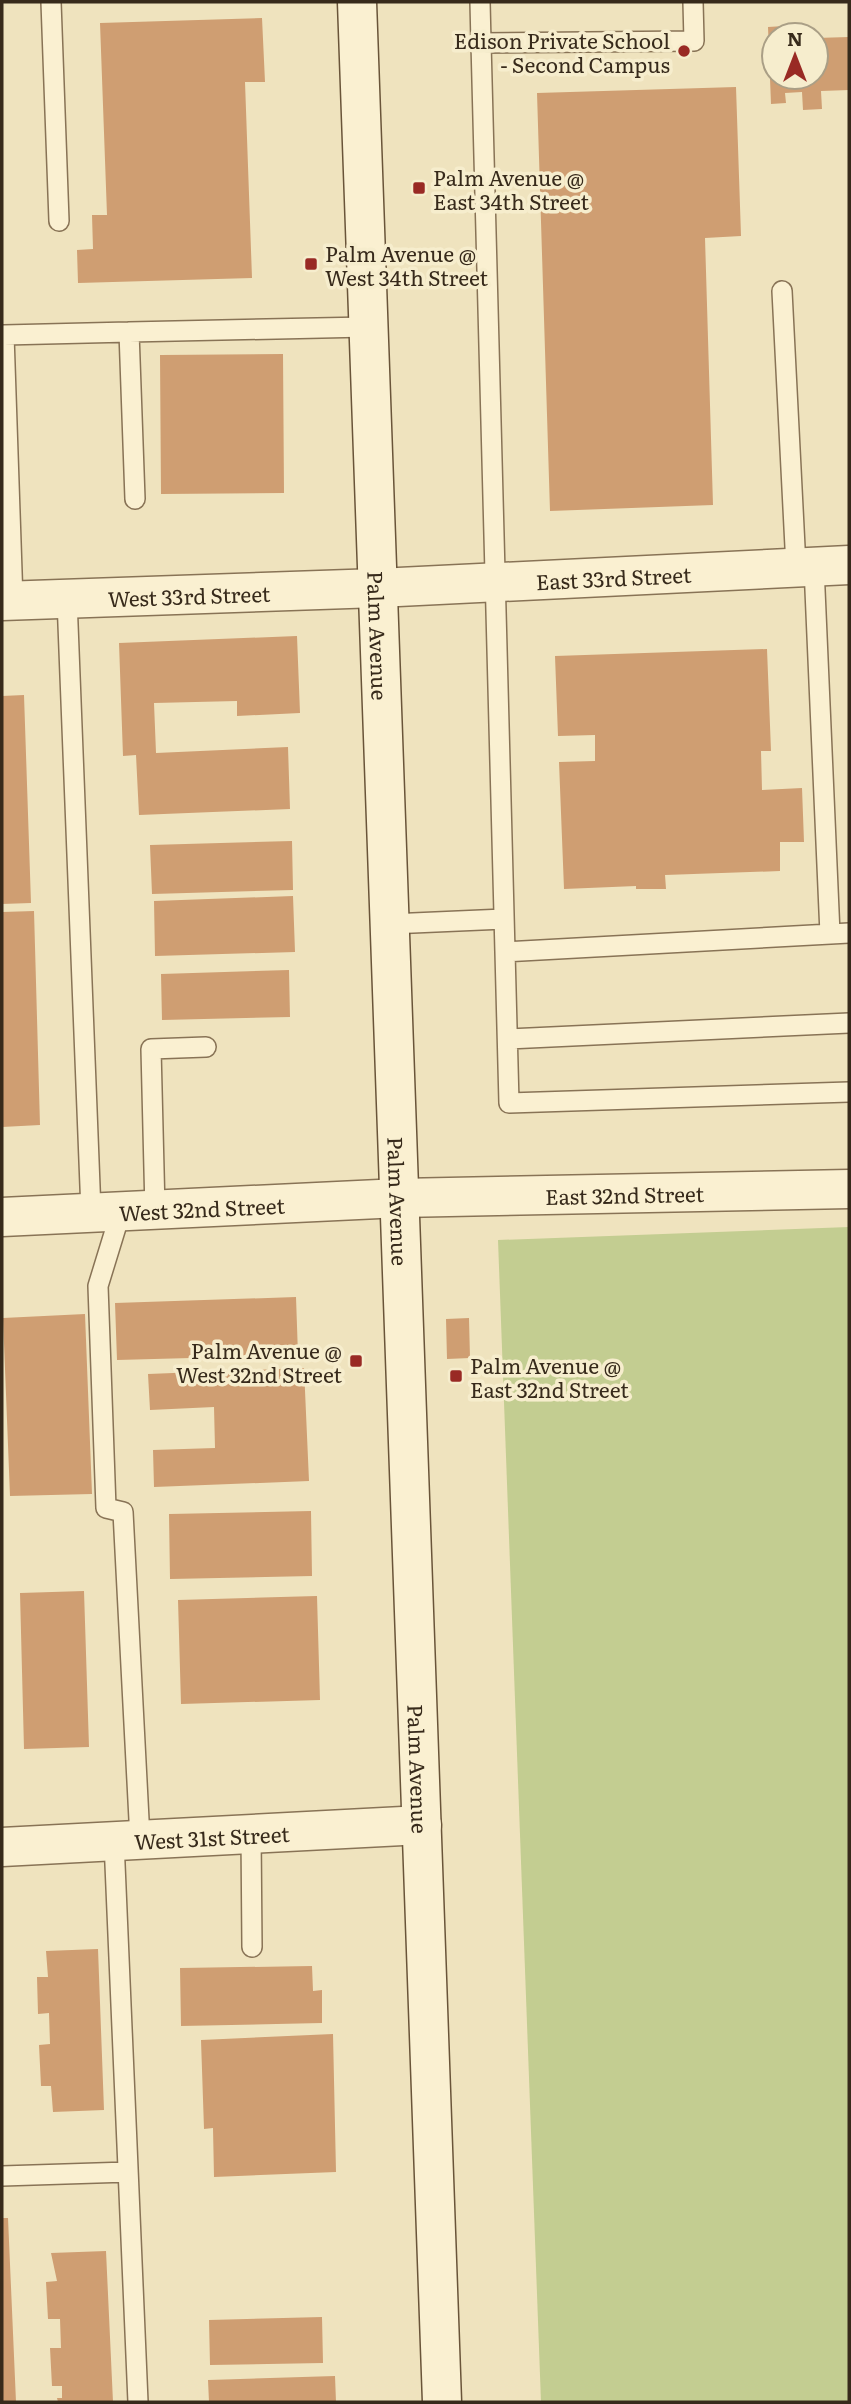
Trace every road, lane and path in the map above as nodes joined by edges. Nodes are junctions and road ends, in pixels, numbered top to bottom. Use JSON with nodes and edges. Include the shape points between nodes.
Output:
{"nodes":[{"id":1,"x":51,"y":2,"type":"edge"},
{"id":2,"x":357,"y":2,"type":"edge"},
{"id":3,"x":480,"y":2,"type":"edge"},
{"id":4,"x":693,"y":2,"type":"edge"},
{"id":5,"x":481,"y":43,"type":"junction"},
{"id":6,"x":59,"y":221,"type":"dead end"},
{"id":7,"x":782,"y":292,"type":"dead end"},
{"id":8,"x":367,"y":327,"type":"junction"},
{"id":9,"x":129,"y":332,"type":"junction"},
{"id":10,"x":135,"y":499,"type":"dead end"},
{"id":11,"x":820,"y":566,"type":"edge"},
{"id":12,"x":495,"y":582,"type":"junction"},
{"id":13,"x":378,"y":588,"type":"junction"},
{"id":14,"x":67,"y":599,"type":"junction"},
{"id":15,"x":8,"y":601,"type":"edge"},
{"id":16,"x":504,"y":919,"type":"junction"},
{"id":17,"x":390,"y":924,"type":"junction"},
{"id":18,"x":839,"y":933,"type":"edge"},
{"id":19,"x":505,"y":951,"type":"junction"},
{"id":20,"x":849,"y":1023,"type":"edge"},
{"id":21,"x":508,"y":1039,"type":"junction"},
{"id":22,"x":206,"y":1046,"type":"dead end"},
{"id":23,"x":849,"y":1092,"type":"edge"},
{"id":24,"x":849,"y":1189,"type":"edge"},
{"id":25,"x":400,"y":1198,"type":"junction"},
{"id":26,"x":122,"y":1211,"type":"junction"},
{"id":27,"x":2,"y":1217,"type":"edge"},
{"id":28,"x":422,"y":1825,"type":"junction"},
{"id":29,"x":251,"y":1834,"type":"junction"},
{"id":30,"x":127,"y":1840,"type":"junction"},
{"id":31,"x":2,"y":1847,"type":"edge"},
{"id":32,"x":252,"y":1947,"type":"dead end"},
{"id":33,"x":128,"y":2172,"type":"junction"},
{"id":34,"x":2,"y":2176,"type":"edge"},
{"id":35,"x":138,"y":2402,"type":"edge"},
{"id":36,"x":442,"y":2402,"type":"edge"}],
"edges":[{"from":1,"to":6,"type":"lane"},
{"from":2,"to":8,"type":"main road","name":"Palm Avenue"},
{"from":3,"to":5,"type":"lane"},
{"from":4,"to":5,"type":"lane","via":[[694,41]]},
{"from":5,"to":12,"type":"lane"},
{"from":7,"to":11,"type":"lane"},
{"from":8,"to":9,"type":"lane"},
{"from":8,"to":13,"type":"main road","name":"Palm Avenue"},
{"from":9,"to":10,"type":"lane"},
{"from":9,"to":15,"type":"lane","via":[[4,335]]},
{"from":11,"to":12,"type":"main road","name":"East 33rd Street"},
{"from":11,"to":18,"type":"lane"},
{"from":12,"to":13,"type":"main road","name":"East 33rd Street"},
{"from":12,"to":16,"type":"lane"},
{"from":13,"to":14,"type":"main road","name":"West 33rd Street"},
{"from":13,"to":17,"type":"main road","name":"Palm Avenue"},
{"from":14,"to":15,"type":"main road","name":"West 33rd Street"},
{"from":14,"to":26,"type":"lane"},
{"from":16,"to":17,"type":"lane"},
{"from":16,"to":19,"type":"lane"},
{"from":17,"to":25,"type":"main road","name":"Palm Avenue"},
{"from":18,"to":19,"type":"lane"},
{"from":19,"to":21,"type":"lane"},
{"from":20,"to":21,"type":"lane"},
{"from":21,"to":23,"type":"lane","via":[[509,1103]]},
{"from":22,"to":26,"type":"lane","via":[[151,1049]]},
{"from":24,"to":25,"type":"main road","name":"East 32nd Street"},
{"from":25,"to":26,"type":"main road","name":"West 32nd Street"},
{"from":25,"to":28,"type":"main road","name":"Palm Avenue"},
{"from":26,"to":27,"type":"main road","name":"West 32nd Street"},
{"from":26,"to":30,"type":"lane","via":[[98,1286],[106,1508],[123,1512]]},
{"from":28,"to":29,"type":"main road","name":"West 31st Street"},
{"from":28,"to":36,"type":"main road","name":"Palm Avenue"},
{"from":29,"to":30,"type":"main road","name":"West 31st Street"},
{"from":29,"to":32,"type":"lane"},
{"from":30,"to":31,"type":"main road","name":"West 31st Street"},
{"from":30,"to":33,"type":"lane"},
{"from":33,"to":34,"type":"lane"},
{"from":33,"to":35,"type":"lane"}]}
